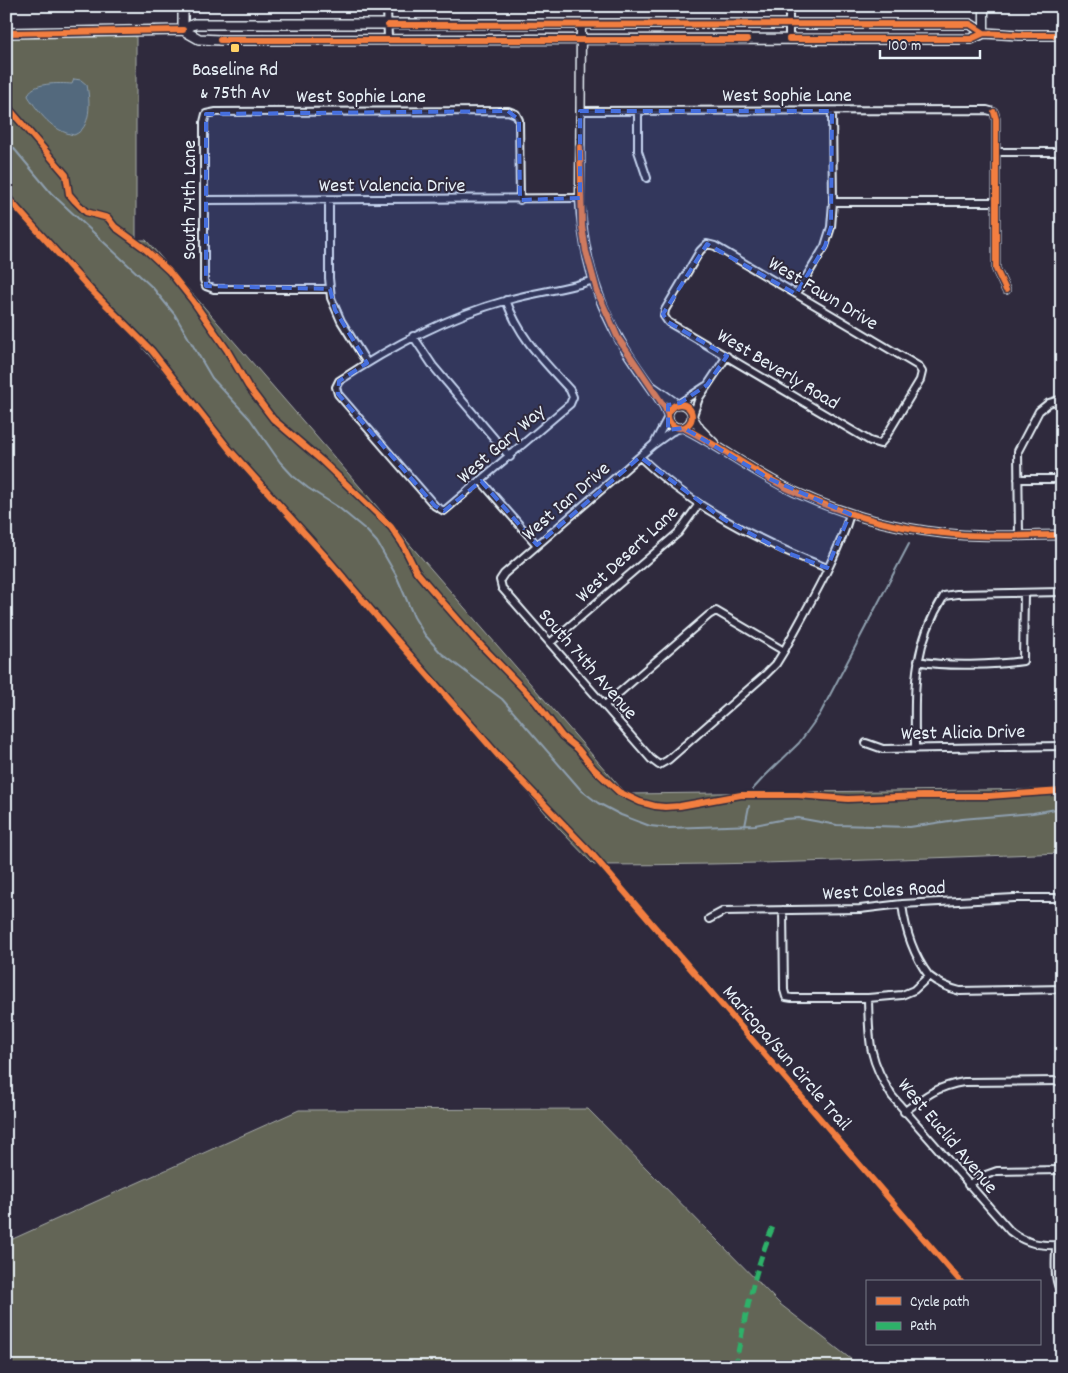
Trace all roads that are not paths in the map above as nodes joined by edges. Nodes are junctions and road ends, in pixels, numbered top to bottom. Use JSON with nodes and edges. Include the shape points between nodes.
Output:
{"nodes":[{"id":1,"x":183,"y":6,"type":"edge"},
{"id":2,"x":387,"y":6,"type":"edge"},
{"id":3,"x":789,"y":6,"type":"edge"},
{"id":4,"x":984,"y":6,"type":"edge"},
{"id":5,"x":388,"y":25,"type":"junction"},
{"id":6,"x":581,"y":25,"type":"junction"},
{"id":7,"x":789,"y":25,"type":"junction"},
{"id":8,"x":183,"y":30,"type":"junction"},
{"id":9,"x":6,"y":33,"type":"edge"},
{"id":10,"x":984,"y":33,"type":"junction"},
{"id":11,"x":1062,"y":35,"type":"edge"},
{"id":12,"x":789,"y":39,"type":"junction"},
{"id":13,"x":388,"y":40,"type":"junction"},
{"id":14,"x":581,"y":40,"type":"junction"},
{"id":15,"x":580,"y":110,"type":"junction"},
{"id":16,"x":638,"y":110,"type":"junction"},
{"id":17,"x":832,"y":110,"type":"junction"},
{"id":18,"x":206,"y":114,"type":"joint"},
{"id":19,"x":996,"y":152,"type":"junction"},
{"id":20,"x":1062,"y":152,"type":"edge"},
{"id":21,"x":647,"y":178,"type":"dead end"},
{"id":22,"x":580,"y":198,"type":"junction"},
{"id":23,"x":204,"y":200,"type":"junction"},
{"id":24,"x":329,"y":200,"type":"junction"},
{"id":25,"x":520,"y":200,"type":"junction"},
{"id":26,"x":833,"y":202,"type":"junction"},
{"id":27,"x":996,"y":202,"type":"junction"},
{"id":28,"x":594,"y":280,"type":"junction"},
{"id":29,"x":330,"y":289,"type":"junction"},
{"id":30,"x":1006,"y":290,"type":"dead end"},
{"id":31,"x":796,"y":294,"type":"junction"},
{"id":32,"x":506,"y":300,"type":"junction"},
{"id":33,"x":664,"y":316,"type":"joint"},
{"id":34,"x":413,"y":336,"type":"junction"},
{"id":35,"x":726,"y":356,"type":"junction"},
{"id":36,"x":367,"y":363,"type":"junction"},
{"id":37,"x":650,"y":385,"type":"junction"},
{"id":38,"x":707,"y":385,"type":"junction"},
{"id":39,"x":1062,"y":399,"type":"edge"},
{"id":40,"x":678,"y":403,"type":"junction"},
{"id":41,"x":668,"y":416,"type":"junction"},
{"id":42,"x":693,"y":417,"type":"junction"},
{"id":43,"x":682,"y":428,"type":"junction"},
{"id":44,"x":880,"y":444,"type":"joint"},
{"id":45,"x":653,"y":445,"type":"junction"},
{"id":46,"x":717,"y":446,"type":"junction"},
{"id":47,"x":510,"y":456,"type":"junction"},
{"id":48,"x":640,"y":457,"type":"junction"},
{"id":49,"x":1018,"y":479,"type":"junction"},
{"id":50,"x":1062,"y":479,"type":"edge"},
{"id":51,"x":481,"y":480,"type":"junction"},
{"id":52,"x":699,"y":504,"type":"junction"},
{"id":53,"x":850,"y":514,"type":"junction"},
{"id":54,"x":1018,"y":535,"type":"junction"},
{"id":55,"x":1062,"y":535,"type":"edge"},
{"id":56,"x":537,"y":545,"type":"junction"},
{"id":57,"x":827,"y":568,"type":"junction"},
{"id":58,"x":500,"y":580,"type":"joint"},
{"id":59,"x":1062,"y":592,"type":"edge"},
{"id":60,"x":1024,"y":593,"type":"junction"},
{"id":61,"x":550,"y":643,"type":"junction"},
{"id":62,"x":784,"y":651,"type":"junction"},
{"id":63,"x":918,"y":661,"type":"junction"},
{"id":64,"x":605,"y":705,"type":"junction"},
{"id":65,"x":866,"y":743,"type":"dead end"},
{"id":66,"x":1062,"y":746,"type":"edge"},
{"id":67,"x":914,"y":749,"type":"junction"},
{"id":68,"x":1062,"y":898,"type":"edge"},
{"id":69,"x":902,"y":904,"type":"junction"},
{"id":70,"x":783,"y":910,"type":"junction"},
{"id":71,"x":709,"y":919,"type":"dead end"},
{"id":72,"x":929,"y":976,"type":"junction"},
{"id":73,"x":1062,"y":989,"type":"edge"},
{"id":74,"x":868,"y":998,"type":"junction"},
{"id":75,"x":1062,"y":1081,"type":"edge"},
{"id":76,"x":904,"y":1112,"type":"junction"},
{"id":77,"x":1062,"y":1170,"type":"edge"},
{"id":78,"x":968,"y":1184,"type":"junction"},
{"id":79,"x":1059,"y":1245,"type":"edge"},
{"id":80,"x":1062,"y":1294,"type":"edge"}],
"edges":[{"from":1,"to":8,"type":"main road"},
{"from":2,"to":5,"type":"street"},
{"from":3,"to":7,"type":"street"},
{"from":4,"to":10,"type":"street"},
{"from":5,"to":6,"type":"main road"},
{"from":5,"to":8,"type":"main road","via":[[194,24]]},
{"from":5,"to":13,"type":"street"},
{"from":6,"to":7,"type":"main road"},
{"from":6,"to":14,"type":"street"},
{"from":7,"to":10,"type":"main road","via":[[970,24]]},
{"from":7,"to":12,"type":"street"},
{"from":8,"to":9,"type":"main road"},
{"from":8,"to":13,"type":"main road","via":[[199,39]]},
{"from":10,"to":11,"type":"main road"},
{"from":10,"to":12,"type":"main road","via":[[971,39]]},
{"from":12,"to":14,"type":"main road"},
{"from":13,"to":14,"type":"main road"},
{"from":14,"to":15,"type":"street"},
{"from":15,"to":16,"type":"street","name":"West Sophie Lane"},
{"from":15,"to":22,"type":"street"},
{"from":16,"to":17,"type":"street","name":"West Sophie Lane"},
{"from":16,"to":21,"type":"street","via":[[638,151]]},
{"from":17,"to":19,"type":"street","name":"West Sophie Lane","via":[[987,110],[994,112],[996,119]]},
{"from":17,"to":26,"type":"street"},
{"from":18,"to":23,"type":"street","name":"South 74th Lane"},
{"from":18,"to":25,"type":"street","name":"West Sophie Lane","via":[[508,111],[516,114],[519,120]]},
{"from":19,"to":20,"type":"street"},
{"from":19,"to":27,"type":"street"},
{"from":22,"to":25,"type":"street","name":"West Valencia Drive"},
{"from":22,"to":28,"type":"street","via":[[586,251]]},
{"from":23,"to":24,"type":"street","name":"West Valencia Drive"},
{"from":23,"to":29,"type":"street","name":"South 74th Lane","via":[[206,286],[214,289]]},
{"from":24,"to":25,"type":"street","name":"West Valencia Drive"},
{"from":24,"to":29,"type":"street"},
{"from":26,"to":27,"type":"street"},
{"from":26,"to":31,"type":"street","via":[[826,246]]},
{"from":27,"to":30,"type":"street","via":[[996,269]]},
{"from":28,"to":32,"type":"street"},
{"from":28,"to":37,"type":"street","via":[[618,338]]},
{"from":29,"to":36,"type":"street","via":[[335,310]]},
{"from":31,"to":33,"type":"street","name":"West Fawn Drive","via":[[707,244],[700,250]]},
{"from":31,"to":44,"type":"street","name":"West Fawn Drive","via":[[918,366],[922,372]]},
{"from":32,"to":34,"type":"street"},
{"from":32,"to":47,"type":"street","name":"West Gary Way","via":[[523,337],[573,397],[570,404]]},
{"from":33,"to":35,"type":"street","name":"West Beverly Road","via":[[668,322]]},
{"from":34,"to":36,"type":"street"},
{"from":34,"to":47,"type":"street","via":[[433,366]]},
{"from":35,"to":38,"type":"street"},
{"from":35,"to":44,"type":"street","name":"West Beverly Road"},
{"from":36,"to":51,"type":"street","name":"West Gary Way","via":[[339,382],[336,387],[338,394],[435,506],[444,511]]},
{"from":37,"to":40,"type":"street"},
{"from":37,"to":41,"type":"street"},
{"from":38,"to":40,"type":"street"},
{"from":38,"to":42,"type":"street"},
{"from":39,"to":49,"type":"street","via":[[1043,407],[1032,422],[1018,451]]},
{"from":40,"to":41,"type":"street"},
{"from":40,"to":42,"type":"street","via":[[690,408]]},
{"from":41,"to":43,"type":"street","via":[[672,425]]},
{"from":41,"to":45,"type":"street","name":"West Ian Drive"},
{"from":42,"to":43,"type":"street","via":[[690,424]]},
{"from":42,"to":46,"type":"street"},
{"from":43,"to":45,"type":"street","name":"West Ian Drive"},
{"from":43,"to":46,"type":"street"},
{"from":45,"to":48,"type":"street","name":"West Ian Drive"},
{"from":46,"to":53,"type":"street","via":[[770,479]]},
{"from":47,"to":51,"type":"street","name":"West Gary Way"},
{"from":48,"to":52,"type":"street"},
{"from":48,"to":56,"type":"street","name":"West Ian Drive"},
{"from":49,"to":50,"type":"street"},
{"from":49,"to":54,"type":"street"},
{"from":51,"to":56,"type":"street"},
{"from":52,"to":57,"type":"street","via":[[783,551]]},
{"from":52,"to":61,"type":"street","name":"West Desert Lane","via":[[678,532]]},
{"from":53,"to":54,"type":"street","via":[[927,531]]},
{"from":53,"to":57,"type":"street"},
{"from":54,"to":55,"type":"street"},
{"from":56,"to":58,"type":"street","name":"West Ian Drive"},
{"from":57,"to":62,"type":"street"},
{"from":58,"to":61,"type":"street","name":"South 74th Avenue","via":[[502,588]]},
{"from":59,"to":60,"type":"street"},
{"from":60,"to":63,"type":"street","via":[[944,596],[930,621]]},
{"from":60,"to":63,"type":"street","via":[[1023,661],[932,664]]},
{"from":61,"to":64,"type":"street","name":"South 74th Avenue"},
{"from":62,"to":64,"type":"street","via":[[716,611]]},
{"from":62,"to":64,"type":"street","name":"South 74th Avenue","via":[[776,664],[748,691],[659,765]]},
{"from":63,"to":67,"type":"street"},
{"from":65,"to":67,"type":"street","name":"West Alicia Drive","via":[[883,749]]},
{"from":66,"to":67,"type":"street","name":"West Alicia Drive"},
{"from":68,"to":69,"type":"street","name":"West Coles Road"},
{"from":69,"to":70,"type":"street","name":"West Coles Road","via":[[860,909]]},
{"from":69,"to":72,"type":"street","via":[[908,932]]},
{"from":70,"to":71,"type":"street","name":"West Coles Road","via":[[724,911]]},
{"from":70,"to":74,"type":"street","via":[[786,997]]},
{"from":72,"to":73,"type":"street","via":[[949,989],[960,991]]},
{"from":72,"to":74,"type":"street","via":[[914,990],[902,995]]},
{"from":74,"to":76,"type":"street","name":"West Euclid Avenue","via":[[868,1034],[873,1058],[883,1082]]},
{"from":75,"to":76,"type":"street","via":[[950,1084],[934,1090]]},
{"from":76,"to":78,"type":"street","name":"West Euclid Avenue"},
{"from":77,"to":78,"type":"street","via":[[997,1171]]},
{"from":78,"to":79,"type":"street","name":"West Euclid Avenue","via":[[1018,1238],[1035,1244]]},
{"from":79,"to":80,"type":"street","via":[[1056,1279]]}]}
